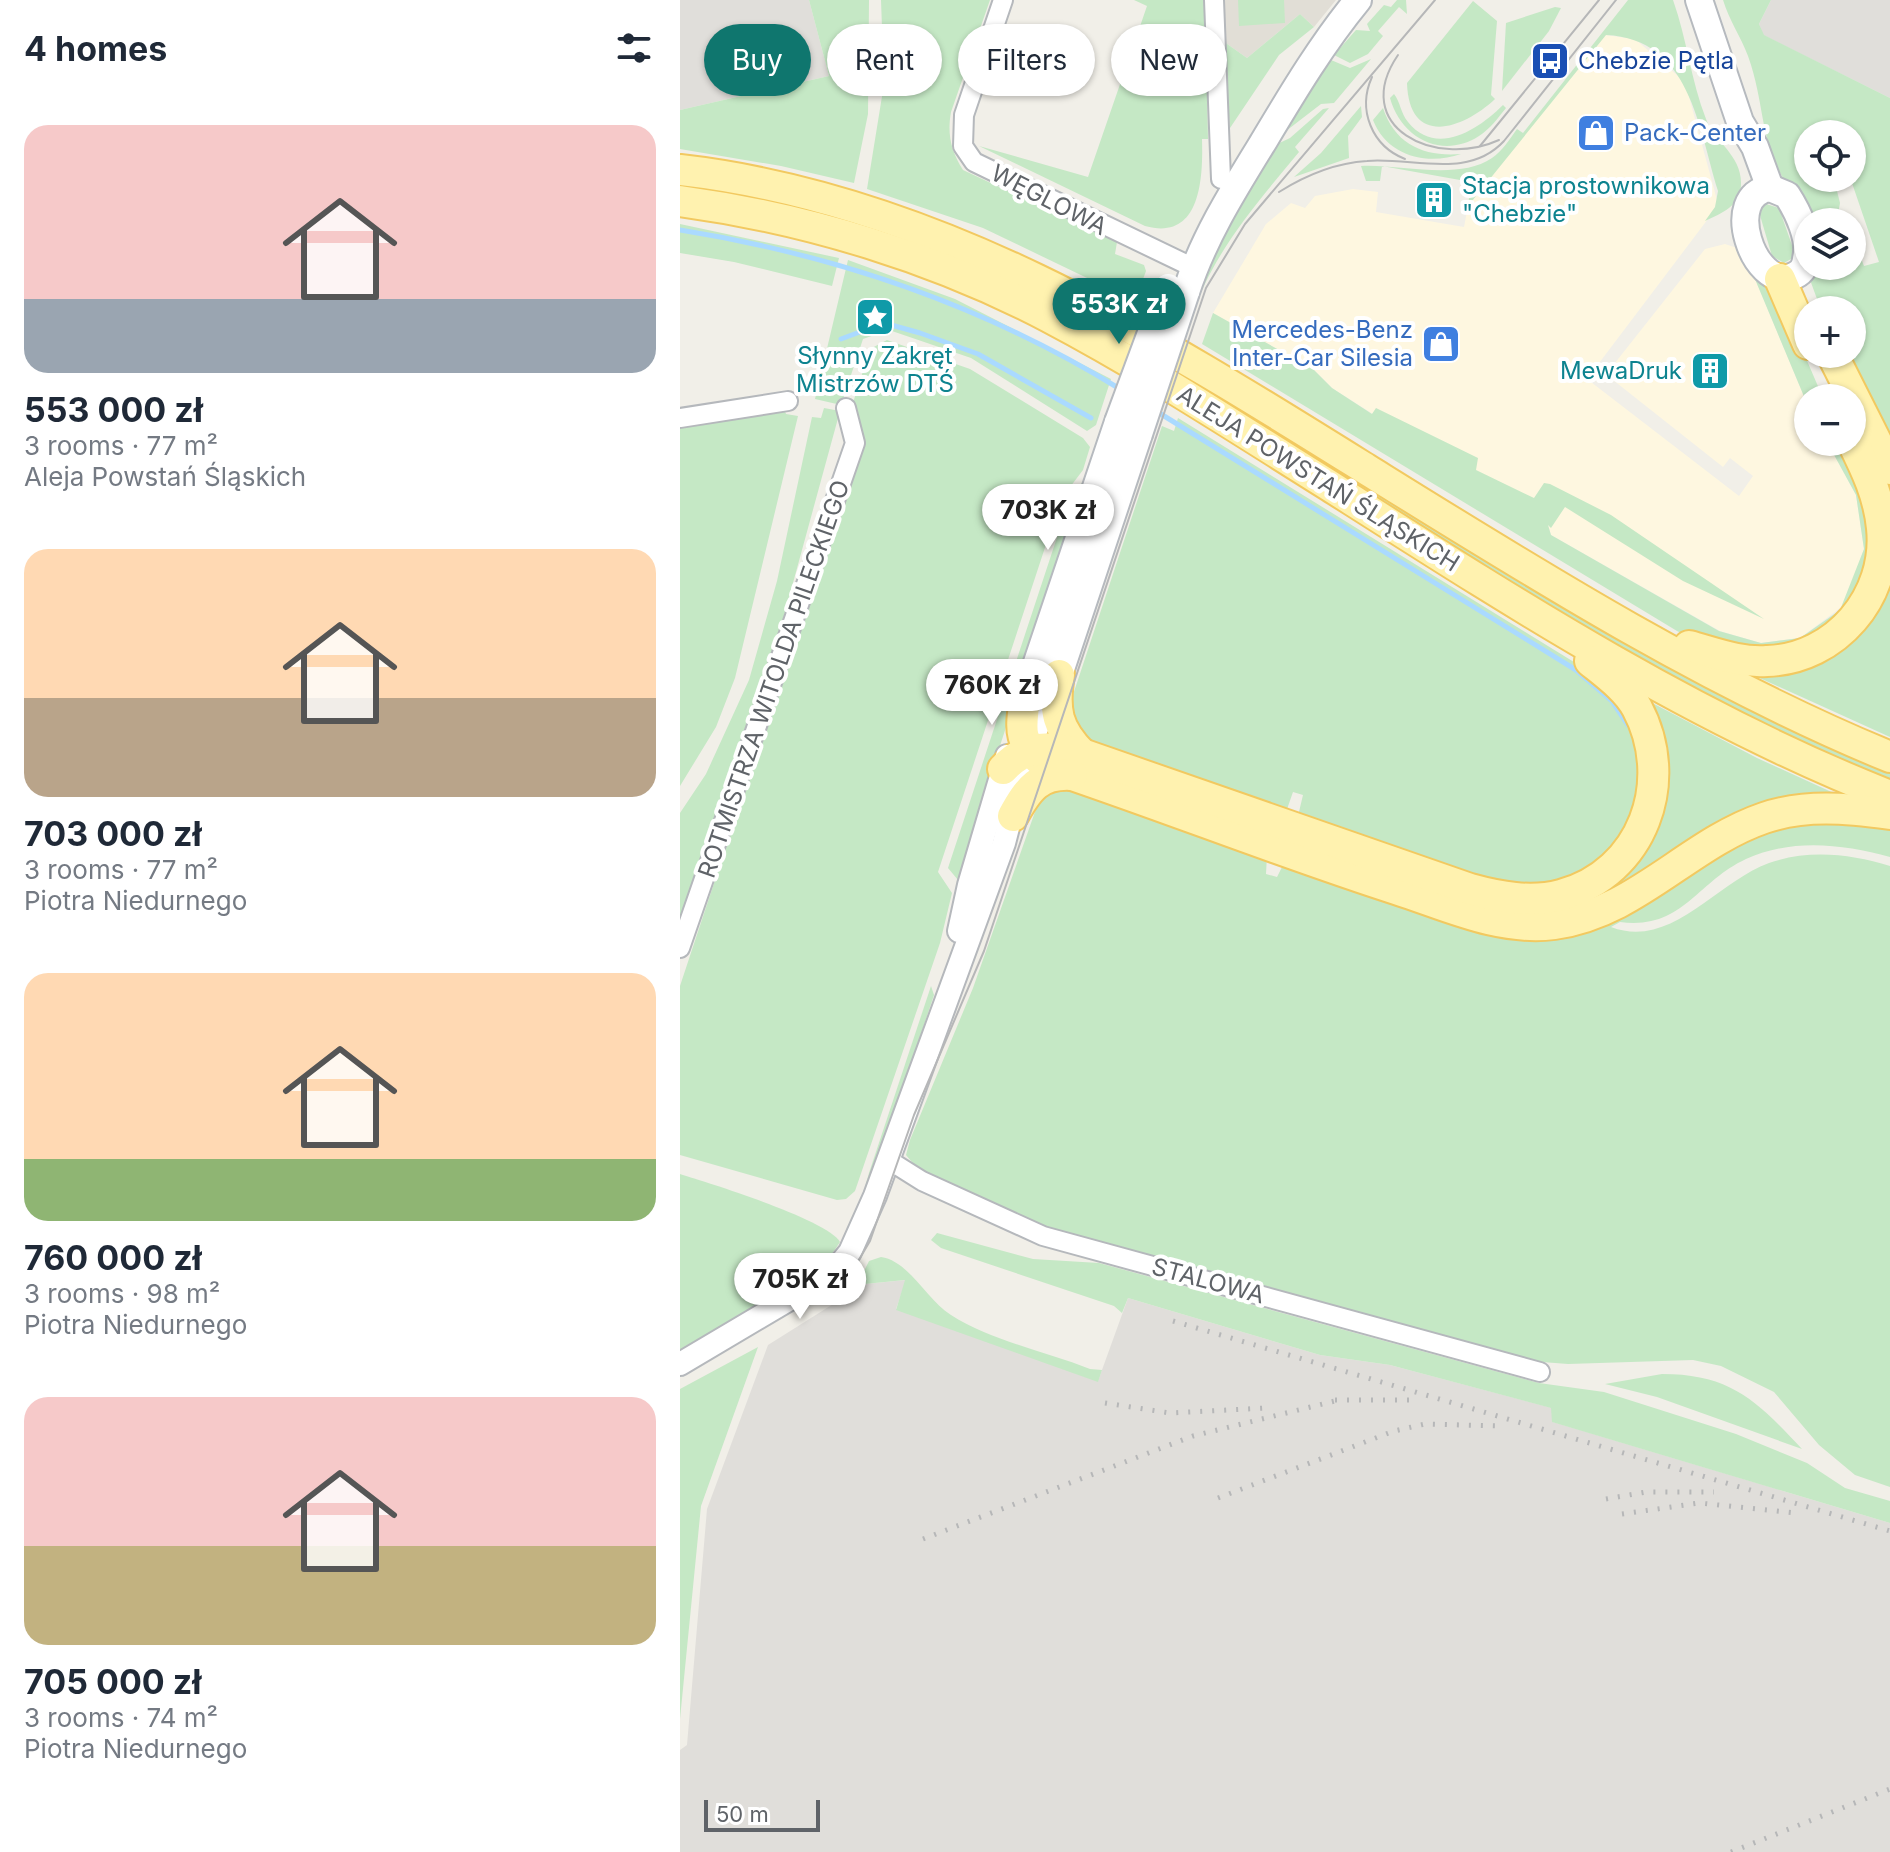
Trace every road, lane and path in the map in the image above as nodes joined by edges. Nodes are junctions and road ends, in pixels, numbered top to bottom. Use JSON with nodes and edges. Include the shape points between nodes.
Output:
{"nodes":[{"id":1,"x":1003,"y":0,"type":"edge"},
{"id":2,"x":1214,"y":0,"type":"edge"},
{"id":3,"x":1358,"y":0,"type":"edge"},
{"id":4,"x":1699,"y":0,"type":"edge"},
{"id":5,"x":1320,"y":48,"type":"junction"},
{"id":6,"x":680,"y":170,"type":"edge"},
{"id":7,"x":1221,"y":179,"type":"junction"},
{"id":8,"x":1762,"y":190,"type":"junction"},
{"id":9,"x":680,"y":201,"type":"edge"},
{"id":10,"x":1790,"y":275,"type":"junction"},
{"id":11,"x":1182,"y":277,"type":"junction"},
{"id":12,"x":1795,"y":296,"type":"edge"},
{"id":13,"x":1804,"y":296,"type":"edge"},
{"id":14,"x":1839,"y":368,"type":"edge"},
{"id":15,"x":788,"y":401,"type":"dead end"},
{"id":16,"x":846,"y":408,"type":"dead end"},
{"id":17,"x":680,"y":418,"type":"edge"},
{"id":18,"x":1128,"y":428,"type":"junction"},
{"id":19,"x":1858,"y":456,"type":"edge"},
{"id":20,"x":1890,"y":469,"type":"edge"},
{"id":21,"x":1506,"y":596,"type":"junction"},
{"id":22,"x":1634,"y":630,"type":"junction"},
{"id":23,"x":1059,"y":675,"type":"junction"},
{"id":24,"x":1025,"y":698,"type":"junction"},
{"id":25,"x":1028,"y":750,"type":"junction"},
{"id":26,"x":1890,"y":757,"type":"edge"},
{"id":27,"x":1078,"y":765,"type":"junction"},
{"id":28,"x":1003,"y":769,"type":"junction"},
{"id":29,"x":1890,"y":796,"type":"edge"},
{"id":30,"x":1890,"y":814,"type":"edge"},
{"id":31,"x":1013,"y":816,"type":"junction"},
{"id":32,"x":680,"y":948,"type":"edge"},
{"id":33,"x":945,"y":999,"type":"junction"},
{"id":34,"x":887,"y":1159,"type":"junction"},
{"id":35,"x":680,"y":1364,"type":"edge"},
{"id":36,"x":1540,"y":1372,"type":"dead end"}],
"edges":[{"from":1,"to":11,"type":"street","name":"WĘGLOWA","via":[[964,115],[963,146],[974,162]]},
{"from":2,"to":7,"type":"street"},
{"from":3,"to":5,"type":"main road"},
{"from":4,"to":8,"type":"main road","via":[[1740,122],[1755,147]]},
{"from":5,"to":7,"type":"main road","via":[[1295,66],[1266,104]]},
{"from":5,"to":11,"type":"main road"},
{"from":6,"to":22,"type":"main road","name":"ALEJA POWSTAŃ ŚLĄSKICH","via":[[805,192],[910,224],[1011,265],[1242,392]]},
{"from":7,"to":11,"type":"main road"},
{"from":8,"to":10,"type":"main road","via":[[1787,195],[1807,245]]},
{"from":8,"to":10,"type":"main road","via":[[1744,214],[1748,232],[1763,269]]},
{"from":9,"to":21,"type":"main road","name":"ALEJA POWSTAŃ ŚLĄSKICH","via":[[764,215],[844,237],[1050,317]]},
{"from":10,"to":12,"type":"main road"},
{"from":10,"to":13,"type":"main road"},
{"from":11,"to":18,"type":"main road","bridge":true},
{"from":14,"to":20,"type":"main road"},
{"from":15,"to":17,"type":"street"},
{"from":16,"to":32,"type":"street","name":"ROTMISTRZA WITOLDA PILECKIEGO","via":[[855,443]]},
{"from":18,"to":23,"type":"main road"},
{"from":18,"to":24,"type":"main road"},
{"from":19,"to":22,"type":"main road","via":[[1877,501],[1882,544],[1870,595],[1841,632],[1808,653],[1770,662],[1735,659]]},
{"from":21,"to":27,"type":"main road","via":[[1614,680],[1637,706],[1651,743],[1653,792],[1641,831],[1612,869],[1580,888],[1531,899],[1484,893]]},
{"from":21,"to":29,"type":"main road","name":"ALEJA POWSTAŃ ŚLĄSKICH","via":[[1751,735]]},
{"from":22,"to":26,"type":"main road","name":"ALEJA POWSTAŃ ŚLĄSKICH","via":[[1761,700]]},
{"from":23,"to":25,"type":"street"},
{"from":23,"to":27,"type":"main road","via":[[1057,719]]},
{"from":24,"to":25,"type":"main road","via":[[1022,730]]},
{"from":24,"to":28,"type":"street"},
{"from":25,"to":27,"type":"main road","via":[[1052,748]]},
{"from":25,"to":28,"type":"main road"},
{"from":25,"to":31,"type":"street"},
{"from":27,"to":30,"type":"main road","via":[[1468,914],[1522,925],[1552,924],[1602,911],[1763,818],[1826,808]]},
{"from":27,"to":31,"type":"main road","via":[[1041,778]]},
{"from":28,"to":33,"type":"street","via":[[969,885]]},
{"from":31,"to":33,"type":"street"},
{"from":33,"to":34,"type":"street"},
{"from":34,"to":35,"type":"street","via":[[858,1237],[842,1264],[819,1283]]},
{"from":34,"to":36,"type":"street","name":"STALOWA","via":[[922,1181],[1043,1236]]}]}
